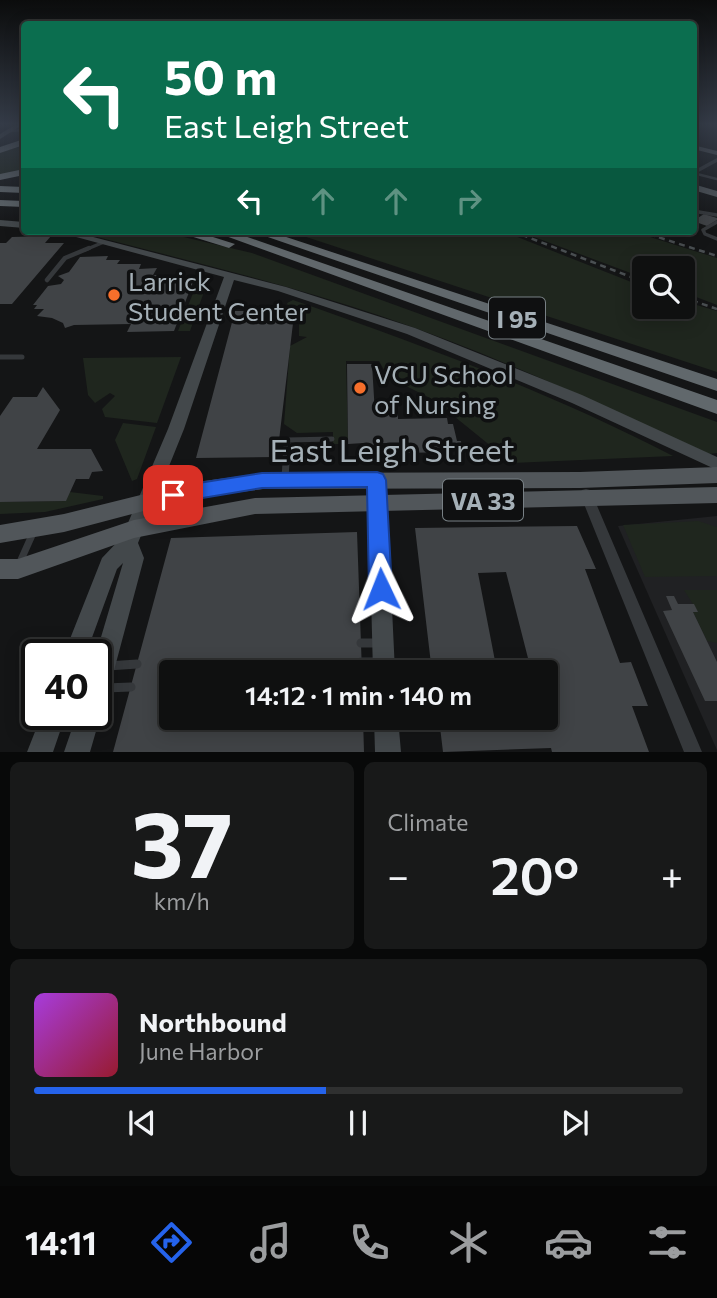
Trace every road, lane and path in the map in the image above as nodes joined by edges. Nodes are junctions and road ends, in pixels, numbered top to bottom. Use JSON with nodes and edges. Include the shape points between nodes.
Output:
{"nodes":[{"id":1,"x":717,"y":160,"type":"edge"},
{"id":2,"x":697,"y":171,"type":"edge"},
{"id":3,"x":21,"y":173,"type":"edge"},
{"id":4,"x":697,"y":174,"type":"edge"},
{"id":5,"x":0,"y":177,"type":"edge"},
{"id":6,"x":717,"y":179,"type":"edge"},
{"id":7,"x":697,"y":188,"type":"edge"},
{"id":8,"x":0,"y":189,"type":"edge"},
{"id":9,"x":21,"y":190,"type":"edge"},
{"id":10,"x":717,"y":194,"type":"edge"},
{"id":11,"x":0,"y":197,"type":"edge"},
{"id":12,"x":21,"y":197,"type":"edge"},
{"id":13,"x":0,"y":203,"type":"edge"},
{"id":14,"x":21,"y":204,"type":"edge"},
{"id":15,"x":0,"y":211,"type":"edge"},
{"id":16,"x":21,"y":211,"type":"edge"},
{"id":17,"x":697,"y":212,"type":"edge"},
{"id":18,"x":717,"y":215,"type":"edge"},
{"id":19,"x":717,"y":222,"type":"edge"},
{"id":20,"x":0,"y":225,"type":"edge"},
{"id":21,"x":21,"y":225,"type":"edge"},
{"id":22,"x":75,"y":235,"type":"edge"},
{"id":23,"x":200,"y":235,"type":"edge"},
{"id":24,"x":232,"y":235,"type":"edge"},
{"id":25,"x":265,"y":235,"type":"edge"},
{"id":26,"x":275,"y":235,"type":"edge"},
{"id":27,"x":717,"y":239,"type":"edge"},
{"id":28,"x":104,"y":242,"type":"junction"},
{"id":29,"x":312,"y":257,"type":"junction"},
{"id":30,"x":230,"y":275,"type":"junction"},
{"id":31,"x":47,"y":280,"type":"dead end"},
{"id":32,"x":0,"y":357,"type":"edge"},
{"id":33,"x":22,"y":357,"type":"dead end"},
{"id":34,"x":717,"y":384,"type":"edge"},
{"id":35,"x":717,"y":408,"type":"edge"},
{"id":36,"x":332,"y":439,"type":"dead end"},
{"id":37,"x":717,"y":464,"type":"edge"},
{"id":38,"x":717,"y":475,"type":"edge"},
{"id":39,"x":285,"y":479,"type":"junction"},
{"id":40,"x":377,"y":480,"type":"junction"},
{"id":41,"x":584,"y":489,"type":"junction"},
{"id":42,"x":717,"y":495,"type":"edge"},
{"id":43,"x":377,"y":501,"type":"junction"},
{"id":44,"x":144,"y":502,"type":"junction"},
{"id":45,"x":34,"y":528,"type":"junction"},
{"id":46,"x":0,"y":534,"type":"edge"},
{"id":47,"x":131,"y":536,"type":"junction"},
{"id":48,"x":9,"y":569,"type":"edge"},
{"id":49,"x":82,"y":639,"type":"edge"},
{"id":50,"x":112,"y":639,"type":"edge"},
{"id":51,"x":361,"y":643,"type":"dead end"},
{"id":52,"x":383,"y":659,"type":"edge"},
{"id":53,"x":137,"y":664,"type":"dead end"},
{"id":54,"x":112,"y":677,"type":"edge"},
{"id":55,"x":112,"y":685,"type":"edge"},
{"id":56,"x":131,"y":687,"type":"dead end"},
{"id":57,"x":48,"y":730,"type":"edge"},
{"id":58,"x":84,"y":730,"type":"edge"},
{"id":59,"x":387,"y":730,"type":"edge"},
{"id":60,"x":40,"y":752,"type":"edge"},
{"id":61,"x":77,"y":752,"type":"edge"},
{"id":62,"x":388,"y":752,"type":"edge"},
{"id":63,"x":693,"y":752,"type":"edge"}],
"edges":[{"from":1,"to":2,"type":"street"},
{"from":3,"to":5,"type":"highway"},
{"from":4,"to":6,"type":"lane"},
{"from":7,"to":10,"type":"main road"},
{"from":8,"to":9,"type":"highway"},
{"from":11,"to":12,"type":"highway"},
{"from":13,"to":14,"type":"highway"},
{"from":15,"to":16,"type":"highway"},
{"from":17,"to":18,"type":"lane"},
{"from":19,"to":27,"type":"lane","via":[[703,230]]},
{"from":20,"to":21,"type":"street"},
{"from":22,"to":28,"type":"street"},
{"from":23,"to":29,"type":"highway"},
{"from":24,"to":29,"type":"highway","number":"I 95"},
{"from":25,"to":29,"type":"highway","number":"I 95"},
{"from":26,"to":29,"type":"highway"},
{"from":28,"to":30,"type":"street"},
{"from":28,"to":31,"type":"lane","via":[[65,258]]},
{"from":29,"to":34,"type":"highway","number":"I 95"},
{"from":29,"to":35,"type":"highway","number":"I 95"},
{"from":30,"to":37,"type":"street","via":[[475,355]]},
{"from":30,"to":44,"type":"street","via":[[176,429]]},
{"from":32,"to":33,"type":"lane"},
{"from":36,"to":39,"type":"lane","via":[[287,440]]},
{"from":38,"to":41,"type":"main road","number":"VA 33"},
{"from":39,"to":40,"type":"main road","name":"East Leigh Street","number":"VA 33"},
{"from":39,"to":44,"type":"main road","name":"East Leigh Street","number":"VA 33","via":[[210,487]]},
{"from":40,"to":41,"type":"main road","name":"East Leigh Street","number":"VA 33"},
{"from":40,"to":43,"type":"street"},
{"from":41,"to":42,"type":"main road","number":"VA 33"},
{"from":41,"to":43,"type":"main road","name":"East Leigh Street","number":"VA 33"},
{"from":41,"to":63,"type":"street"},
{"from":43,"to":47,"type":"main road","name":"East Leigh Street","number":"VA 33","via":[[255,506]]},
{"from":43,"to":52,"type":"street"},
{"from":44,"to":45,"type":"main road","name":"East Leigh Street","number":"VA 33"},
{"from":44,"to":47,"type":"street"},
{"from":45,"to":46,"type":"main road","name":"East Leigh Street","number":"VA 33"},
{"from":45,"to":48,"type":"lane"},
{"from":47,"to":48,"type":"main road","name":"East Leigh Street","number":"VA 33"},
{"from":47,"to":49,"type":"street","via":[[109,564]]},
{"from":47,"to":50,"type":"street","via":[[134,558]]},
{"from":51,"to":52,"type":"lane"},
{"from":53,"to":54,"type":"lane"},
{"from":55,"to":56,"type":"lane"},
{"from":57,"to":60,"type":"street"},
{"from":58,"to":61,"type":"street"},
{"from":59,"to":62,"type":"street"}]}
